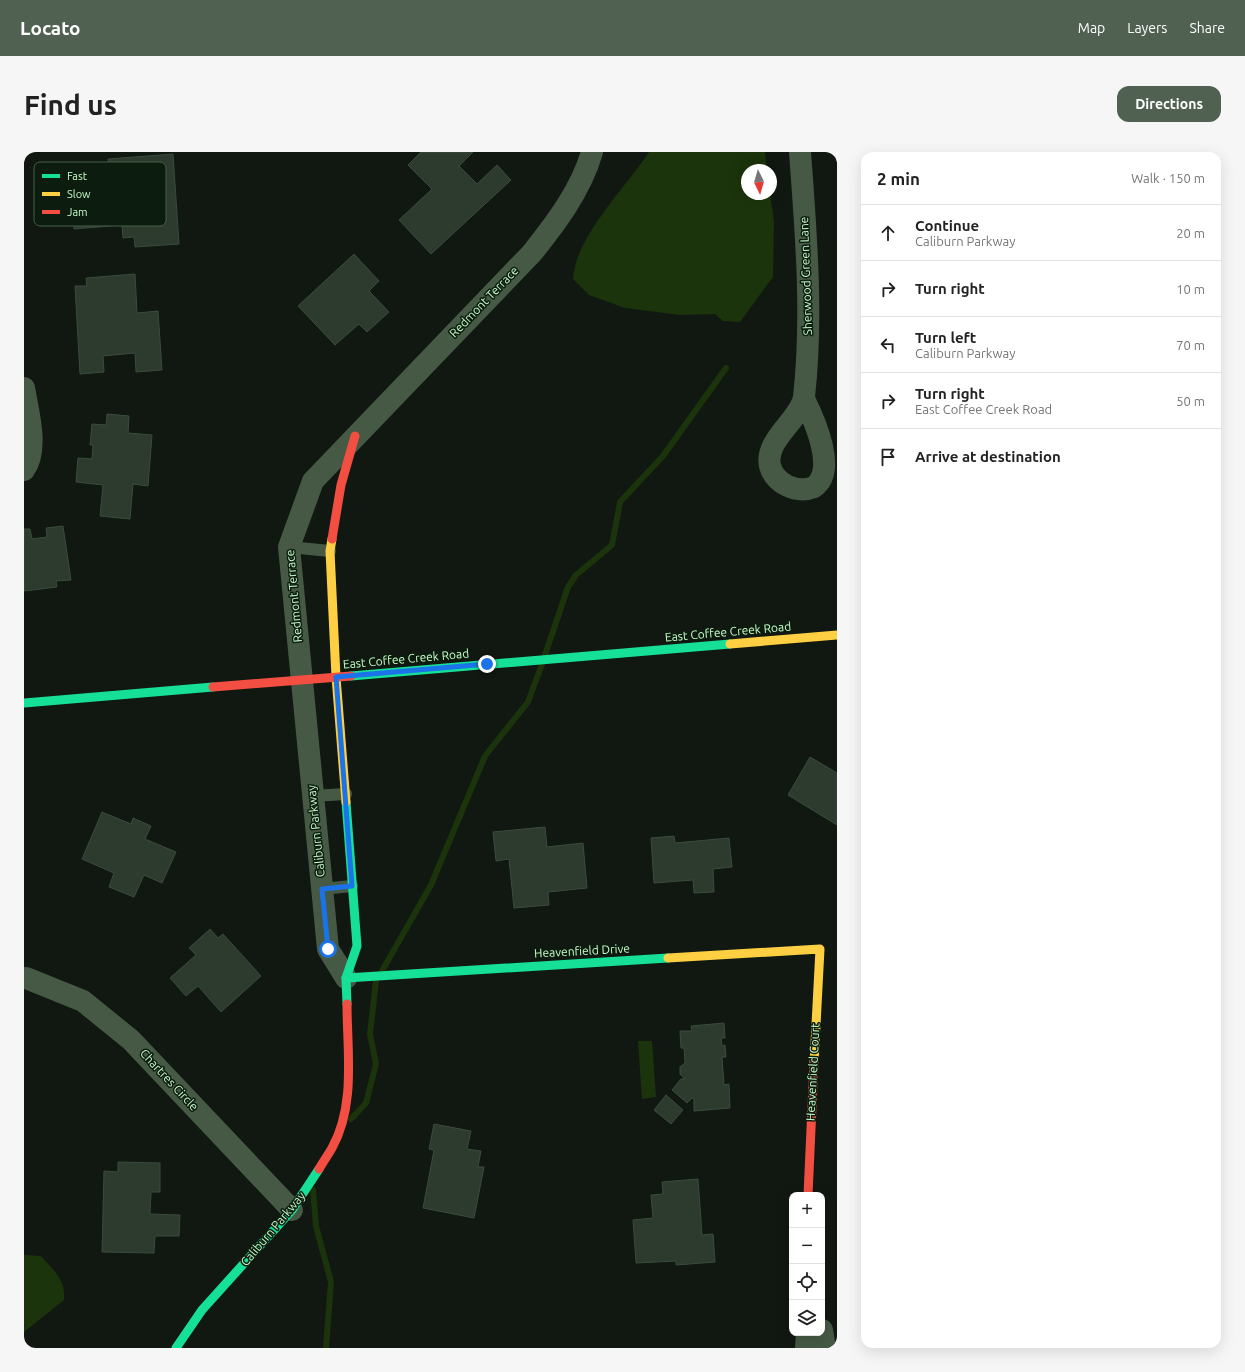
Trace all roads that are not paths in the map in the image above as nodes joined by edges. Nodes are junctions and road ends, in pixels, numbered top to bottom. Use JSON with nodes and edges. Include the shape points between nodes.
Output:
{"nodes":[{"id":1,"x":592,"y":152,"type":"edge"},
{"id":2,"x":800,"y":152,"type":"edge"},
{"id":3,"x":24,"y":388,"type":"edge"},
{"id":4,"x":804,"y":399,"type":"dead end"},
{"id":5,"x":355,"y":436,"type":"junction"},
{"id":6,"x":24,"y":470,"type":"edge"},
{"id":7,"x":289,"y":547,"type":"junction"},
{"id":8,"x":330,"y":551,"type":"junction"},
{"id":9,"x":837,"y":634,"type":"edge"},
{"id":10,"x":336,"y":677,"type":"junction"},
{"id":11,"x":301,"y":680,"type":"junction"},
{"id":12,"x":24,"y":703,"type":"edge"},
{"id":13,"x":346,"y":794,"type":"junction"},
{"id":14,"x":312,"y":796,"type":"junction"},
{"id":15,"x":352,"y":886,"type":"junction"},
{"id":16,"x":322,"y":889,"type":"junction"},
{"id":17,"x":820,"y":949,"type":"joint"},
{"id":18,"x":26,"y":978,"type":"dead end"},
{"id":19,"x":346,"y":978,"type":"junction"},
{"id":20,"x":808,"y":1192,"type":"edge"},
{"id":21,"x":292,"y":1210,"type":"junction"},
{"id":22,"x":807,"y":1336,"type":"edge"},
{"id":23,"x":823,"y":1336,"type":"edge"},
{"id":24,"x":176,"y":1348,"type":"edge"},
{"id":25,"x":806,"y":1348,"type":"edge"},
{"id":26,"x":825,"y":1348,"type":"edge"}],
"edges":[{"from":1,"to":5,"type":"street","name":"Redmont Terrace","via":[[573,195],[553,228],[532,253]]},
{"from":2,"to":4,"type":"street","name":"Sherwood Green Lane","via":[[809,331]]},
{"from":3,"to":6,"type":"street","via":[[32,445],[29,461]]},
{"from":5,"to":7,"type":"street","name":"Redmont Terrace","via":[[313,481]]},
{"from":5,"to":8,"type":"street","name":"Redmont Terrace","via":[[341,485]]},
{"from":7,"to":8,"type":"lane"},
{"from":7,"to":11,"type":"street","name":"Redmont Terrace"},
{"from":8,"to":10,"type":"street","name":"Redmont Terrace"},
{"from":9,"to":10,"type":"street","name":"East Coffee Creek Road"},
{"from":10,"to":11,"type":"street","name":"East Coffee Creek Road"},
{"from":10,"to":13,"type":"street","name":"Caliburn Parkway"},
{"from":11,"to":12,"type":"street","name":"East Coffee Creek Road"},
{"from":11,"to":14,"type":"street","name":"Caliburn Parkway"},
{"from":13,"to":14,"type":"lane"},
{"from":13,"to":15,"type":"street","name":"Caliburn Parkway"},
{"from":14,"to":16,"type":"street","name":"Caliburn Parkway"},
{"from":15,"to":16,"type":"lane"},
{"from":15,"to":19,"type":"street","name":"Caliburn Parkway","via":[[357,946]]},
{"from":16,"to":19,"type":"street","name":"Caliburn Parkway","via":[[328,949]]},
{"from":17,"to":19,"type":"street","name":"Heavenfield Drive"},
{"from":17,"to":20,"type":"street","name":"Heavenfield Court"},
{"from":18,"to":21,"type":"street","name":"Chartres Circle","via":[[83,1001],[131,1040]]},
{"from":19,"to":21,"type":"street","name":"Caliburn Parkway","via":[[348,1082],[345,1112],[333,1147]]},
{"from":21,"to":24,"type":"street","name":"Caliburn Parkway","via":[[202,1310]]},
{"from":22,"to":25,"type":"street"},
{"from":23,"to":26,"type":"street"}]}
